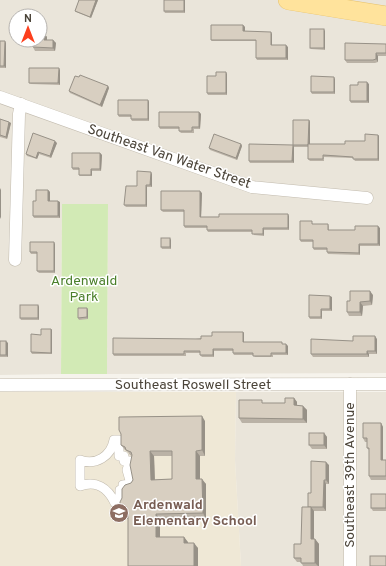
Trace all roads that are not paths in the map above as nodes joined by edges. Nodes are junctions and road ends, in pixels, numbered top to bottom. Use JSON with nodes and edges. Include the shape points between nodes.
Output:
{"nodes":[{"id":1,"x":288,"y":0,"type":"edge"},
{"id":2,"x":386,"y":16,"type":"edge"},
{"id":3,"x":0,"y":97,"type":"edge"},
{"id":4,"x":21,"y":104,"type":"junction"},
{"id":5,"x":367,"y":198,"type":"dead end"},
{"id":6,"x":16,"y":260,"type":"dead end"},
{"id":7,"x":350,"y":384,"type":"junction"},
{"id":8,"x":386,"y":384,"type":"edge"},
{"id":9,"x":0,"y":385,"type":"edge"},
{"id":10,"x":80,"y":460,"type":"joint"},
{"id":11,"x":350,"y":566,"type":"edge"}],
"edges":[{"from":1,"to":2,"type":"main road"},
{"from":3,"to":4,"type":"street","name":"Southeast Van Water Street"},
{"from":4,"to":5,"type":"street","name":"Southeast Van Water Street","via":[[252,187]]},
{"from":4,"to":6,"type":"street"},
{"from":7,"to":8,"type":"street","name":"Southeast Roswell Street"},
{"from":7,"to":9,"type":"street","name":"Southeast Roswell Street"},
{"from":7,"to":11,"type":"street","name":"Southeast 39th Avenue"},
{"from":10,"to":10,"type":"street","via":[[80,486],[100,485],[109,492],[115,503],[120,503],[120,490],[124,489],[123,485],[131,484],[127,470],[130,461],[124,461],[124,456],[120,456],[119,440],[114,440],[110,451],[101,459],[87,462]]}]}
